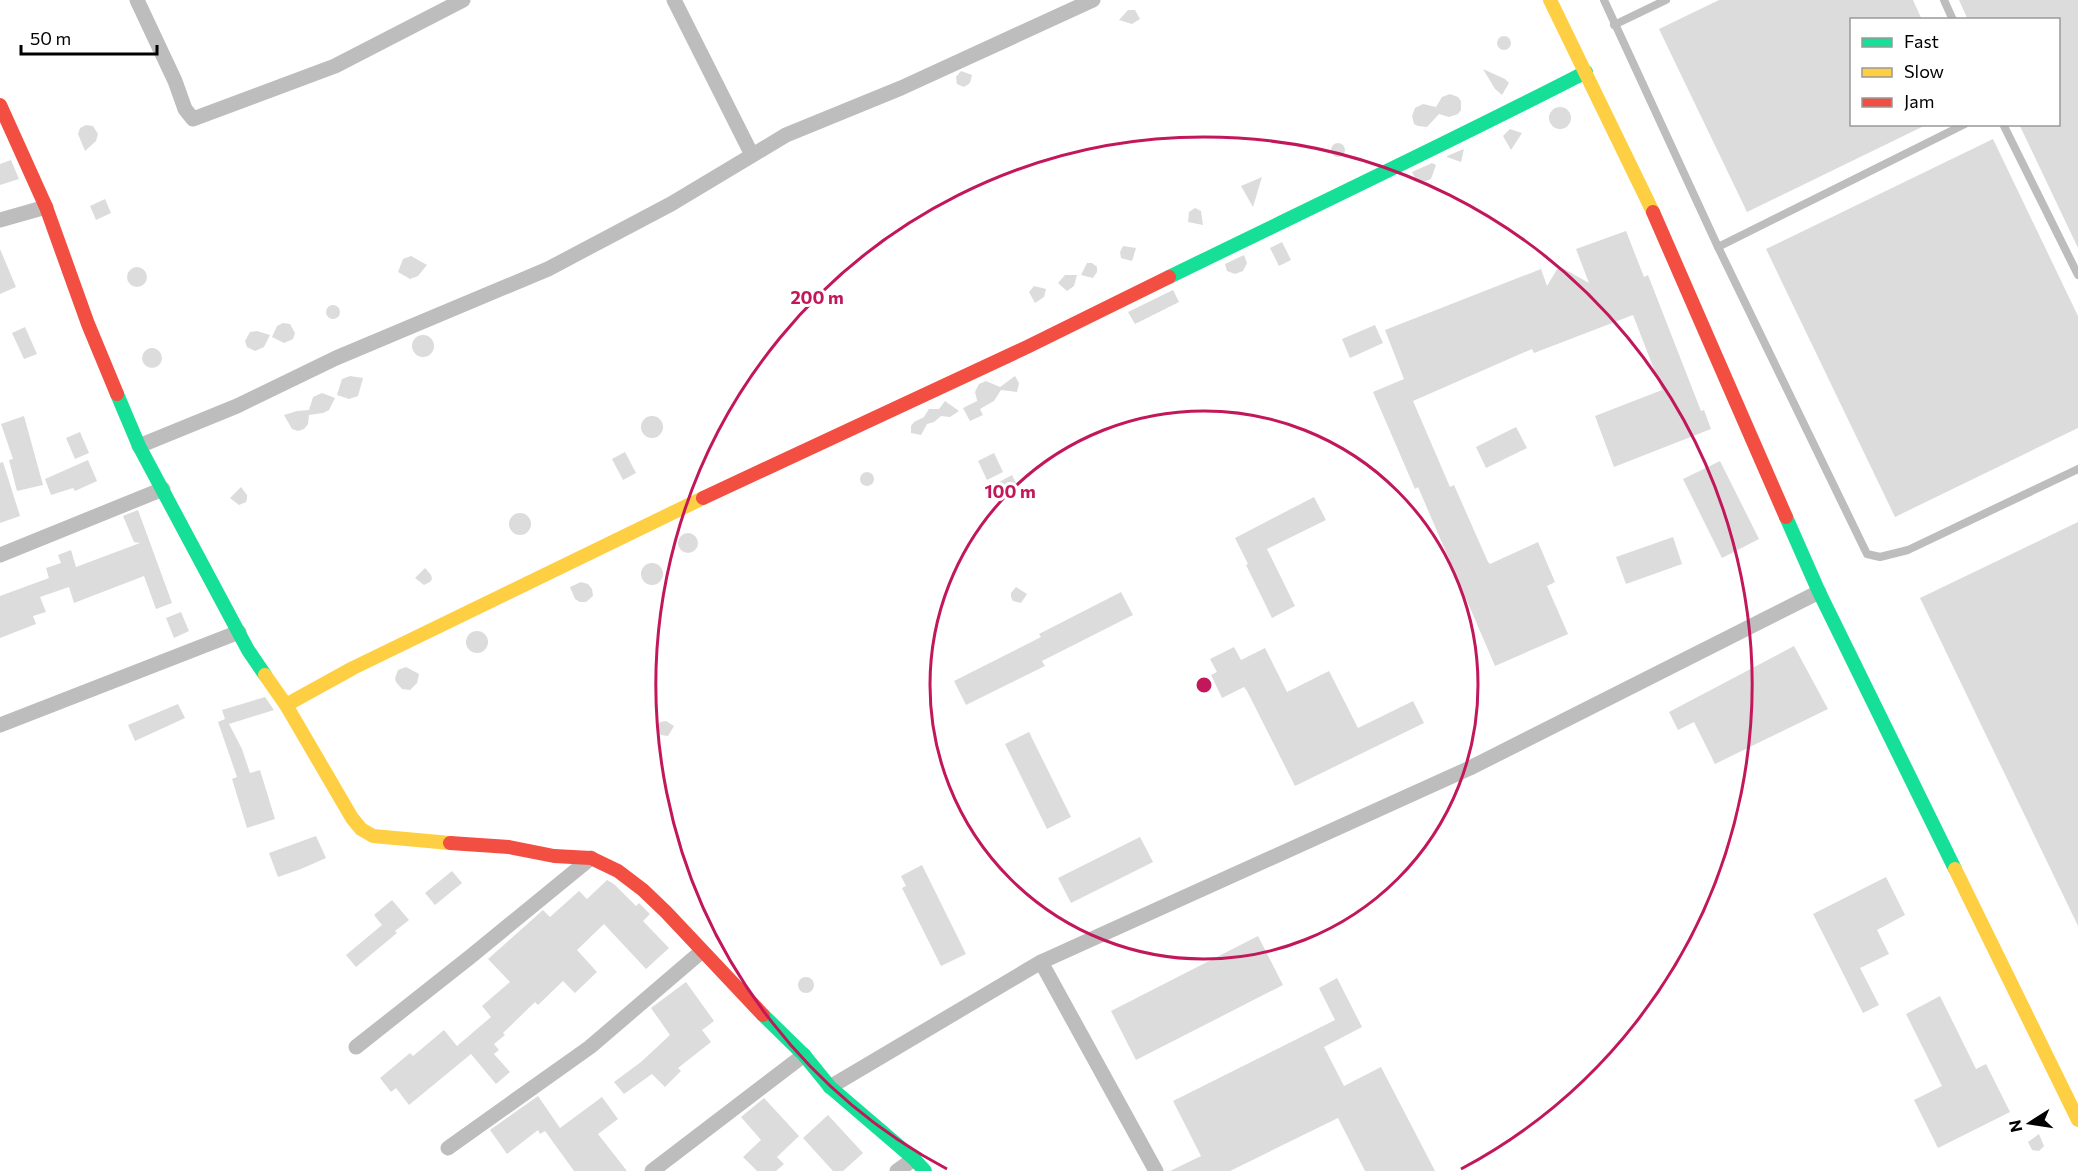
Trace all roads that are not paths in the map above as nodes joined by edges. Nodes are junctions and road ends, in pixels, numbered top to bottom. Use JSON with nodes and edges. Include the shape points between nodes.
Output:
{"nodes":[{"id":1,"x":137,"y":0,"type":"edge"},
{"id":2,"x":463,"y":0,"type":"edge"},
{"id":3,"x":674,"y":0,"type":"edge"},
{"id":4,"x":1093,"y":0,"type":"edge"},
{"id":5,"x":1550,"y":0,"type":"edge"},
{"id":6,"x":1604,"y":0,"type":"edge"},
{"id":7,"x":1666,"y":0,"type":"edge"},
{"id":8,"x":1944,"y":0,"type":"edge"},
{"id":9,"x":1952,"y":18,"type":"edge"},
{"id":10,"x":1614,"y":26,"type":"junction"},
{"id":11,"x":1586,"y":72,"type":"junction"},
{"id":12,"x":0,"y":105,"type":"edge"},
{"id":13,"x":1961,"y":126,"type":"edge"},
{"id":14,"x":2004,"y":126,"type":"edge"},
{"id":15,"x":752,"y":155,"type":"junction"},
{"id":16,"x":46,"y":207,"type":"junction"},
{"id":17,"x":0,"y":220,"type":"edge"},
{"id":18,"x":1718,"y":248,"type":"junction"},
{"id":19,"x":2078,"y":275,"type":"edge"},
{"id":20,"x":139,"y":446,"type":"junction"},
{"id":21,"x":2078,"y":469,"type":"edge"},
{"id":22,"x":163,"y":489,"type":"junction"},
{"id":23,"x":0,"y":555,"type":"edge"},
{"id":24,"x":1819,"y":592,"type":"junction"},
{"id":25,"x":239,"y":632,"type":"junction"},
{"id":26,"x":286,"y":705,"type":"junction"},
{"id":27,"x":0,"y":724,"type":"edge"},
{"id":28,"x":591,"y":858,"type":"junction"},
{"id":29,"x":701,"y":952,"type":"junction"},
{"id":30,"x":1041,"y":962,"type":"junction"},
{"id":31,"x":356,"y":1047,"type":"dead end"},
{"id":32,"x":804,"y":1054,"type":"junction"},
{"id":33,"x":830,"y":1087,"type":"junction"},
{"id":34,"x":2078,"y":1120,"type":"edge"},
{"id":35,"x":448,"y":1148,"type":"dead end"},
{"id":36,"x":914,"y":1159,"type":"junction"},
{"id":37,"x":652,"y":1171,"type":"edge"},
{"id":38,"x":897,"y":1171,"type":"edge"},
{"id":39,"x":925,"y":1171,"type":"edge"},
{"id":40,"x":1156,"y":1171,"type":"edge"}],
"edges":[{"from":1,"to":2,"type":"street","via":[[193,119],[335,66]]},
{"from":3,"to":15,"type":"street"},
{"from":4,"to":15,"type":"street","via":[[901,88],[786,135]]},
{"from":5,"to":11,"type":"street"},
{"from":6,"to":10,"type":"lane"},
{"from":7,"to":10,"type":"lane"},
{"from":8,"to":9,"type":"lane"},
{"from":10,"to":18,"type":"lane"},
{"from":11,"to":24,"type":"street","via":[[1653,210]]},
{"from":11,"to":26,"type":"street","via":[[1027,347],[643,526],[353,668]]},
{"from":12,"to":16,"type":"street"},
{"from":13,"to":18,"type":"lane"},
{"from":14,"to":19,"type":"lane"},
{"from":15,"to":20,"type":"street","via":[[671,204],[548,269]]},
{"from":16,"to":17,"type":"street"},
{"from":16,"to":20,"type":"street","via":[[88,324]]},
{"from":18,"to":21,"type":"lane","via":[[1868,554],[1880,557],[1908,550]]},
{"from":20,"to":22,"type":"street"},
{"from":22,"to":23,"type":"street"},
{"from":22,"to":25,"type":"street"},
{"from":24,"to":30,"type":"street","via":[[1470,768]]},
{"from":24,"to":34,"type":"street"},
{"from":25,"to":26,"type":"street"},
{"from":25,"to":27,"type":"street"},
{"from":26,"to":28,"type":"street","via":[[352,818],[373,836]]},
{"from":28,"to":29,"type":"street","via":[[618,871],[643,890]]},
{"from":28,"to":31,"type":"street"},
{"from":29,"to":32,"type":"street"},
{"from":29,"to":35,"type":"street","via":[[590,1047]]},
{"from":30,"to":33,"type":"street"},
{"from":30,"to":40,"type":"street"},
{"from":32,"to":33,"type":"street"},
{"from":32,"to":37,"type":"street"},
{"from":33,"to":36,"type":"street"},
{"from":36,"to":38,"type":"street"},
{"from":36,"to":39,"type":"street"}]}
